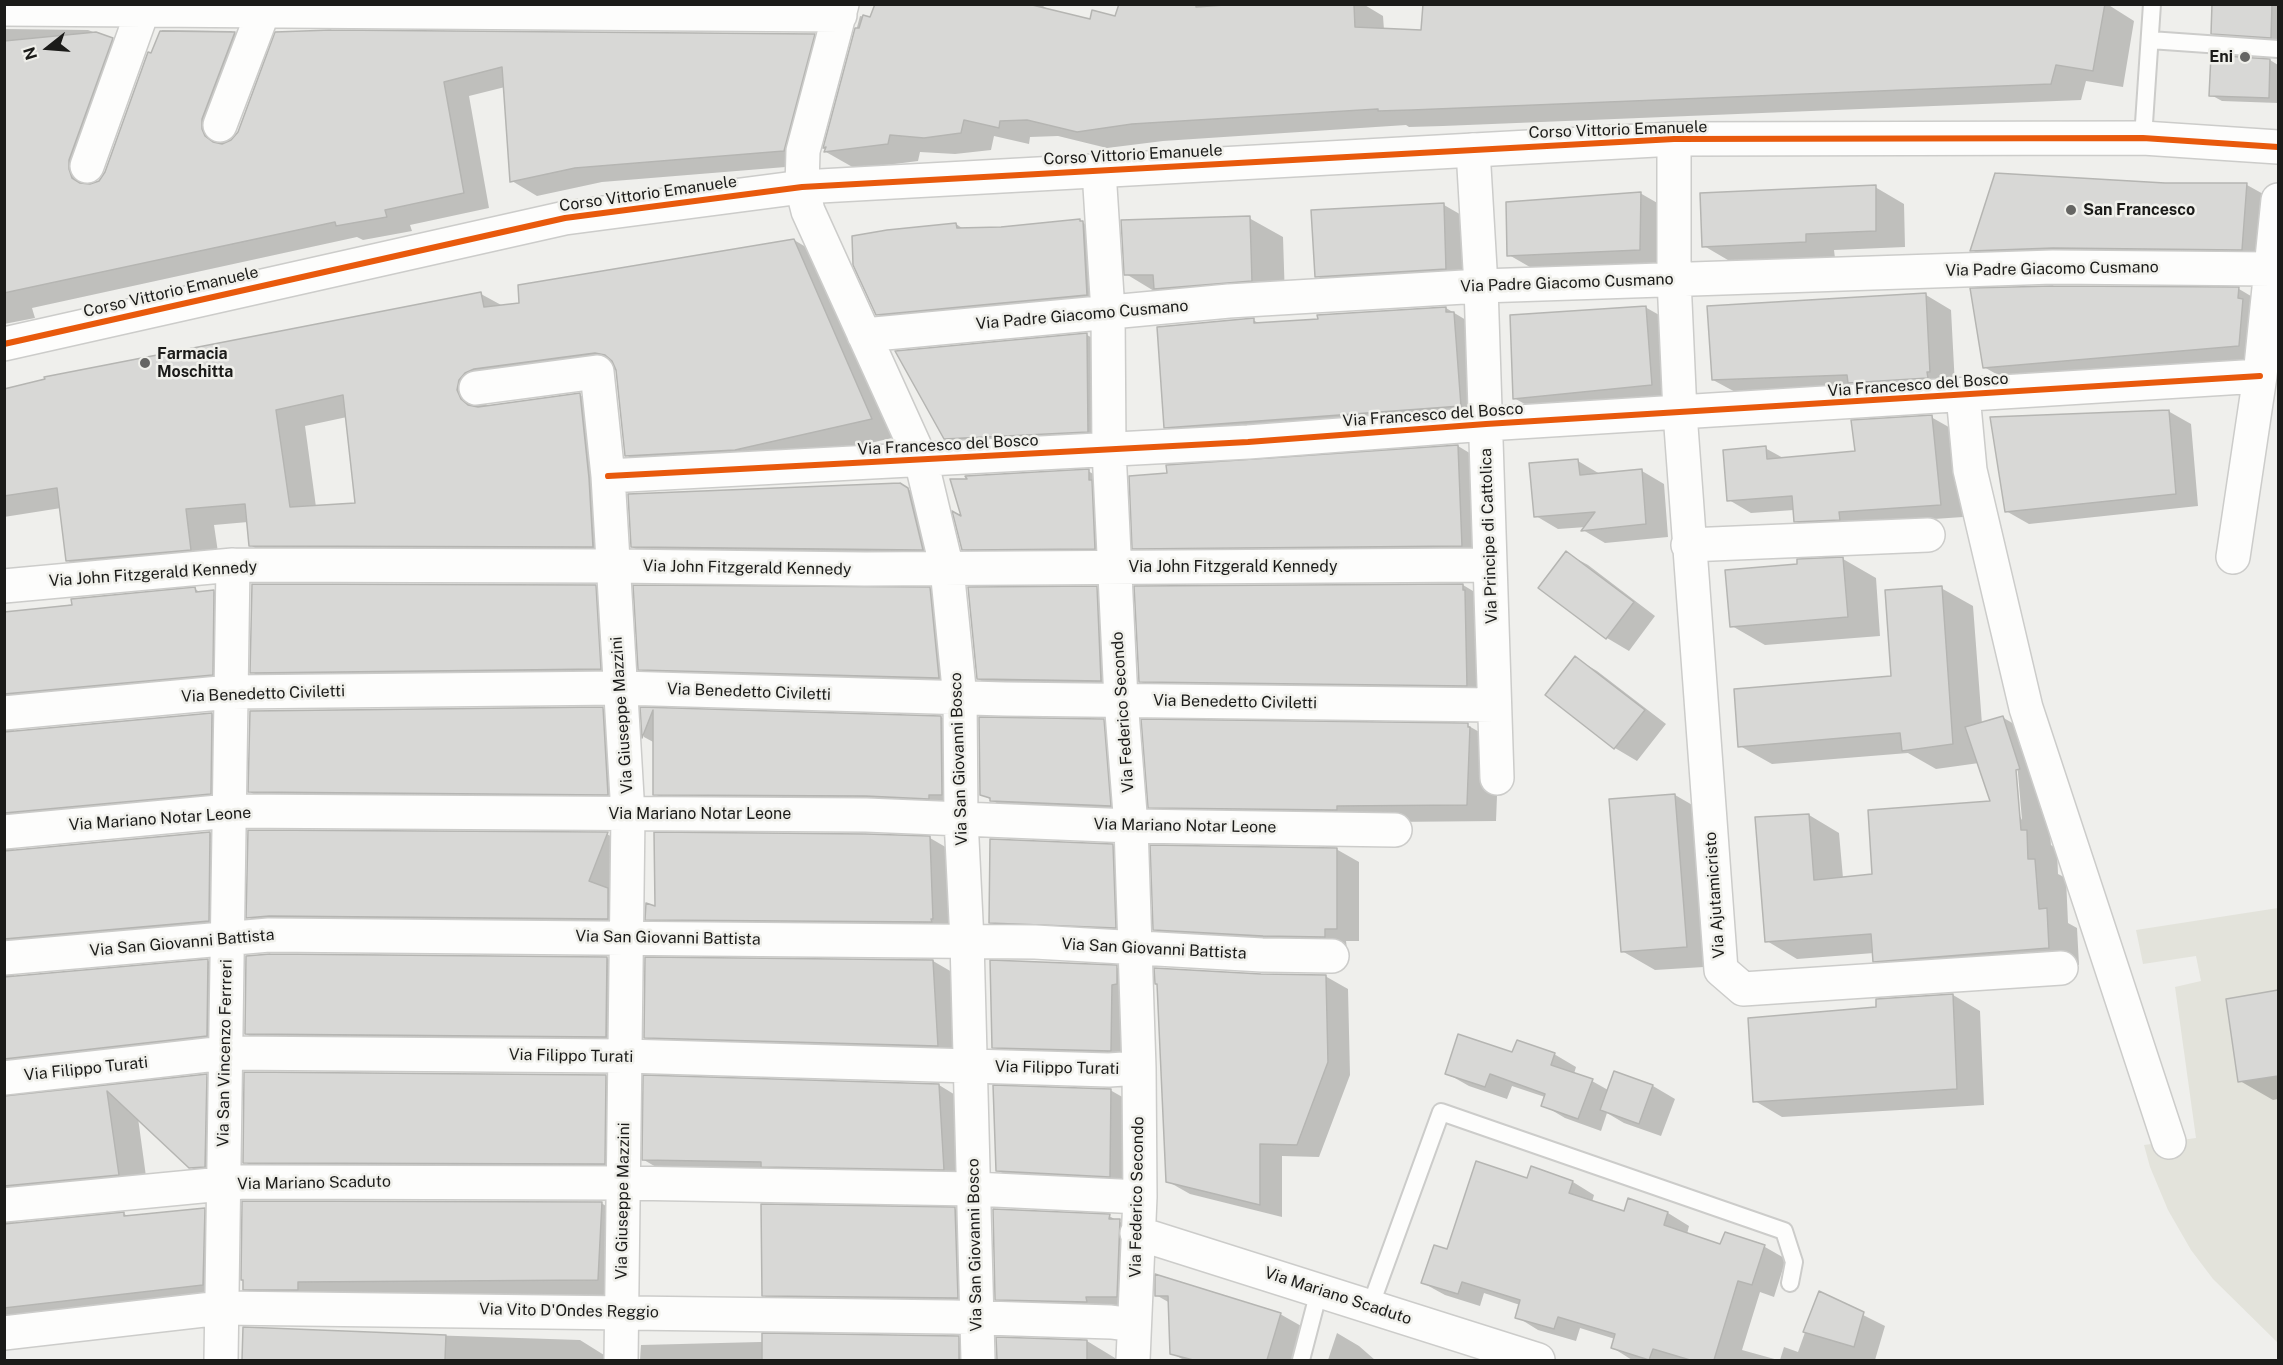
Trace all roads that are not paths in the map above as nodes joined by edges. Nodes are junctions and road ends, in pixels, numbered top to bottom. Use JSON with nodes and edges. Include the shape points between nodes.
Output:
{"nodes":[{"id":1,"x":2152,"y":4,"type":"edge"},
{"id":2,"x":144,"y":7,"type":"edge"},
{"id":3,"x":265,"y":8,"type":"edge"},
{"id":4,"x":4,"y":9,"type":"edge"},
{"id":5,"x":841,"y":10,"type":"edge"},
{"id":6,"x":2150,"y":40,"type":"junction"},
{"id":7,"x":2278,"y":49,"type":"edge"},
{"id":8,"x":220,"y":125,"type":"dead end"},
{"id":9,"x":2143,"y":138,"type":"junction"},
{"id":10,"x":1674,"y":139,"type":"junction"},
{"id":11,"x":2278,"y":147,"type":"edge"},
{"id":12,"x":1473,"y":150,"type":"junction"},
{"id":13,"x":87,"y":166,"type":"dead end"},
{"id":14,"x":1099,"y":171,"type":"junction"},
{"id":15,"x":802,"y":187,"type":"junction"},
{"id":16,"x":2278,"y":200,"type":"edge"},
{"id":17,"x":2271,"y":269,"type":"junction"},
{"id":18,"x":1674,"y":279,"type":"junction"},
{"id":19,"x":1481,"y":286,"type":"junction"},
{"id":20,"x":2273,"y":304,"type":"edge"},
{"id":21,"x":1108,"y":312,"type":"junction"},
{"id":22,"x":864,"y":335,"type":"junction"},
{"id":23,"x":4,"y":344,"type":"edge"},
{"id":24,"x":2260,"y":376,"type":"junction"},
{"id":25,"x":476,"y":388,"type":"dead end"},
{"id":26,"x":1963,"y":395,"type":"junction"},
{"id":27,"x":1680,"y":413,"type":"junction"},
{"id":28,"x":1486,"y":424,"type":"junction"},
{"id":29,"x":1109,"y":450,"type":"junction"},
{"id":30,"x":921,"y":460,"type":"junction"},
{"id":31,"x":608,"y":476,"type":"junction"},
{"id":32,"x":1928,"y":535,"type":"dead end"},
{"id":33,"x":1688,"y":545,"type":"junction"},
{"id":34,"x":2233,"y":556,"type":"dead end"},
{"id":35,"x":1490,"y":562,"type":"junction"},
{"id":36,"x":233,"y":565,"type":"junction"},
{"id":37,"x":612,"y":566,"type":"junction"},
{"id":38,"x":1114,"y":568,"type":"junction"},
{"id":39,"x":947,"y":569,"type":"junction"},
{"id":40,"x":4,"y":586,"type":"edge"},
{"id":41,"x":620,"y":688,"type":"junction"},
{"id":42,"x":231,"y":692,"type":"junction"},
{"id":43,"x":960,"y":698,"type":"junction"},
{"id":44,"x":1121,"y":700,"type":"junction"},
{"id":45,"x":1494,"y":705,"type":"junction"},
{"id":46,"x":4,"y":713,"type":"edge"},
{"id":47,"x":1497,"y":778,"type":"dead end"},
{"id":48,"x":229,"y":811,"type":"junction"},
{"id":49,"x":628,"y":814,"type":"junction"},
{"id":50,"x":961,"y":819,"type":"junction"},
{"id":51,"x":1131,"y":826,"type":"junction"},
{"id":52,"x":1395,"y":830,"type":"dead end"},
{"id":53,"x":4,"y":832,"type":"edge"},
{"id":54,"x":227,"y":938,"type":"junction"},
{"id":55,"x":627,"y":938,"type":"junction"},
{"id":56,"x":967,"y":941,"type":"junction"},
{"id":57,"x":1134,"y":948,"type":"junction"},
{"id":58,"x":1332,"y":956,"type":"dead end"},
{"id":59,"x":4,"y":958,"type":"edge"},
{"id":60,"x":2061,"y":968,"type":"dead end"},
{"id":61,"x":225,"y":1053,"type":"junction"},
{"id":62,"x":625,"y":1056,"type":"junction"},
{"id":63,"x":970,"y":1066,"type":"junction"},
{"id":64,"x":1139,"y":1068,"type":"junction"},
{"id":65,"x":4,"y":1078,"type":"edge"},
{"id":66,"x":2169,"y":1142,"type":"dead end"},
{"id":67,"x":624,"y":1183,"type":"junction"},
{"id":68,"x":223,"y":1184,"type":"junction"},
{"id":69,"x":974,"y":1189,"type":"junction"},
{"id":70,"x":1140,"y":1197,"type":"junction"},
{"id":71,"x":4,"y":1204,"type":"edge"},
{"id":72,"x":1137,"y":1233,"type":"junction"},
{"id":73,"x":1790,"y":1283,"type":"dead end"},
{"id":74,"x":1319,"y":1291,"type":"junction"},
{"id":75,"x":1370,"y":1307,"type":"junction"},
{"id":76,"x":221,"y":1308,"type":"junction"},
{"id":77,"x":621,"y":1311,"type":"junction"},
{"id":78,"x":977,"y":1317,"type":"junction"},
{"id":79,"x":1134,"y":1325,"type":"junction"},
{"id":80,"x":4,"y":1333,"type":"edge"},
{"id":81,"x":221,"y":1360,"type":"edge"},
{"id":82,"x":621,"y":1360,"type":"edge"},
{"id":83,"x":978,"y":1360,"type":"edge"},
{"id":84,"x":1133,"y":1360,"type":"edge"},
{"id":85,"x":1301,"y":1360,"type":"edge"},
{"id":86,"x":1539,"y":1360,"type":"edge"}],
"edges":[{"from":1,"to":6,"type":"lane"},
{"from":2,"to":3,"type":"street"},
{"from":2,"to":4,"type":"street"},
{"from":2,"to":13,"type":"street"},
{"from":3,"to":5,"type":"street"},
{"from":3,"to":8,"type":"street"},
{"from":5,"to":15,"type":"street","name":"Via San Giovanni Bosco","via":[[803,151]]},
{"from":6,"to":7,"type":"lane"},
{"from":6,"to":9,"type":"lane"},
{"from":9,"to":10,"type":"street","name":"Corso Vittorio Emanuele"},
{"from":9,"to":11,"type":"street","name":"Corso Vittorio Emanuele"},
{"from":10,"to":12,"type":"street","name":"Corso Vittorio Emanuele"},
{"from":10,"to":18,"type":"street","name":"Via Ajutamicristo"},
{"from":12,"to":14,"type":"street","name":"Corso Vittorio Emanuele"},
{"from":12,"to":19,"type":"street","name":"Via Principe di Cattolica"},
{"from":14,"to":15,"type":"street","name":"Corso Vittorio Emanuele"},
{"from":14,"to":21,"type":"street","name":"Via Federico Secondo"},
{"from":15,"to":22,"type":"street","name":"Via San Giovanni Bosco","via":[[808,211]]},
{"from":15,"to":23,"type":"street","name":"Corso Vittorio Emanuele","via":[[565,218]]},
{"from":16,"to":17,"type":"street"},
{"from":17,"to":18,"type":"street","name":"Via Padre Giacomo Cusmano","via":[[2053,267]]},
{"from":17,"to":20,"type":"street"},
{"from":18,"to":19,"type":"street","name":"Via Padre Giacomo Cusmano"},
{"from":18,"to":27,"type":"street","name":"Via Ajutamicristo"},
{"from":19,"to":21,"type":"street","name":"Via Padre Giacomo Cusmano"},
{"from":19,"to":28,"type":"street","name":"Via Principe di Cattolica"},
{"from":20,"to":24,"type":"street"},
{"from":21,"to":22,"type":"street","name":"Via Padre Giacomo Cusmano"},
{"from":21,"to":29,"type":"street","name":"Via Federico Secondo"},
{"from":22,"to":30,"type":"street","name":"Via San Giovanni Bosco"},
{"from":24,"to":26,"type":"street","name":"Via Francesco del Bosco"},
{"from":24,"to":34,"type":"street"},
{"from":25,"to":31,"type":"street","name":"Via Giuseppe Mazzini","via":[[597,372]]},
{"from":26,"to":27,"type":"street","name":"Via Francesco del Bosco"},
{"from":26,"to":66,"type":"street","via":[[1970,470],[2026,708]]},
{"from":27,"to":28,"type":"street","name":"Via Francesco del Bosco"},
{"from":27,"to":33,"type":"street","name":"Via Ajutamicristo"},
{"from":28,"to":29,"type":"street","name":"Via Francesco del Bosco"},
{"from":28,"to":35,"type":"street","name":"Via Principe di Cattolica"},
{"from":29,"to":30,"type":"street","name":"Via Francesco del Bosco"},
{"from":29,"to":38,"type":"street","name":"Via Federico Secondo"},
{"from":30,"to":31,"type":"street","name":"Via Francesco del Bosco"},
{"from":30,"to":39,"type":"street","name":"Via San Giovanni Bosco"},
{"from":31,"to":37,"type":"street","name":"Via Giuseppe Mazzini"},
{"from":32,"to":33,"type":"street"},
{"from":33,"to":60,"type":"street","name":"Via Ajutamicristo","via":[[1721,970],[1743,989]]},
{"from":35,"to":38,"type":"street","name":"Via John Fitzgerald Kennedy"},
{"from":35,"to":45,"type":"street","name":"Via Principe di Cattolica"},
{"from":36,"to":37,"type":"street","name":"Via John Fitzgerald Kennedy"},
{"from":36,"to":40,"type":"street","name":"Via John Fitzgerald Kennedy"},
{"from":36,"to":42,"type":"street","name":"Via San Vincenzo Ferrreri"},
{"from":37,"to":39,"type":"street","name":"Via John Fitzgerald Kennedy"},
{"from":37,"to":41,"type":"street","name":"Via Giuseppe Mazzini"},
{"from":38,"to":39,"type":"street","name":"Via John Fitzgerald Kennedy"},
{"from":38,"to":44,"type":"street","name":"Via Federico Secondo"},
{"from":39,"to":43,"type":"street","name":"Via San Giovanni Bosco"},
{"from":41,"to":42,"type":"street","name":"Via Benedetto Civiletti"},
{"from":41,"to":43,"type":"street","name":"Via Benedetto Civiletti"},
{"from":41,"to":49,"type":"street","name":"Via Giuseppe Mazzini"},
{"from":42,"to":46,"type":"street","name":"Via Benedetto Civiletti"},
{"from":42,"to":48,"type":"street","name":"Via San Vincenzo Ferrreri"},
{"from":43,"to":44,"type":"street","name":"Via Benedetto Civiletti"},
{"from":43,"to":50,"type":"street","name":"Via San Giovanni Bosco"},
{"from":44,"to":45,"type":"street","name":"Via Benedetto Civiletti"},
{"from":44,"to":51,"type":"street","name":"Via Federico Secondo"},
{"from":45,"to":47,"type":"street","name":"Via Principe di Cattolica"},
{"from":48,"to":49,"type":"street","name":"Via Mariano Notar Leone"},
{"from":48,"to":53,"type":"street","name":"Via Mariano Notar Leone"},
{"from":48,"to":54,"type":"street","name":"Via San Vincenzo Ferrreri"},
{"from":49,"to":50,"type":"street","name":"Via Mariano Notar Leone"},
{"from":49,"to":55,"type":"street","name":"Via Giuseppe Mazzini"},
{"from":50,"to":51,"type":"street","name":"Via Mariano Notar Leone"},
{"from":50,"to":56,"type":"street","name":"Via San Giovanni Bosco"},
{"from":51,"to":52,"type":"street","name":"Via Mariano Notar Leone"},
{"from":51,"to":57,"type":"street","name":"Via Federico Secondo"},
{"from":54,"to":55,"type":"street","name":"Via San Giovanni Battista"},
{"from":54,"to":59,"type":"street","name":"Via San Giovanni Battista"},
{"from":54,"to":61,"type":"street","name":"Via San Vincenzo Ferrreri"},
{"from":55,"to":56,"type":"street","name":"Via San Giovanni Battista"},
{"from":55,"to":62,"type":"street","name":"Via Giuseppe Mazzini"},
{"from":56,"to":57,"type":"street","name":"Via San Giovanni Battista"},
{"from":56,"to":63,"type":"street","name":"Via San Giovanni Bosco"},
{"from":57,"to":58,"type":"street","name":"Via San Giovanni Battista"},
{"from":57,"to":64,"type":"street","name":"Via Federico Secondo"},
{"from":61,"to":62,"type":"street","name":"Via Filippo Turati"},
{"from":61,"to":65,"type":"street","name":"Via Filippo Turati"},
{"from":61,"to":68,"type":"street","name":"Via San Vincenzo Ferrreri"},
{"from":62,"to":63,"type":"street","name":"Via Filippo Turati"},
{"from":62,"to":67,"type":"street","name":"Via Giuseppe Mazzini"},
{"from":63,"to":64,"type":"street","name":"Via Filippo Turati"},
{"from":63,"to":69,"type":"street","name":"Via San Giovanni Bosco"},
{"from":64,"to":70,"type":"street","name":"Via Federico Secondo"},
{"from":67,"to":68,"type":"street","name":"Via Mariano Scaduto"},
{"from":67,"to":69,"type":"street","name":"Via Mariano Scaduto"},
{"from":67,"to":77,"type":"street","name":"Via Giuseppe Mazzini"},
{"from":68,"to":71,"type":"street","name":"Via Mariano Scaduto"},
{"from":68,"to":76,"type":"street","name":"Via San Vincenzo Ferrreri"},
{"from":69,"to":70,"type":"street","name":"Via Mariano Scaduto"},
{"from":69,"to":78,"type":"street","name":"Via San Giovanni Bosco"},
{"from":70,"to":72,"type":"street","name":"Via Federico Secondo"},
{"from":72,"to":74,"type":"street","name":"Via Mariano Scaduto"},
{"from":72,"to":79,"type":"street","name":"Via Federico Secondo"},
{"from":73,"to":75,"type":"lane","via":[[1794,1262],[1784,1231],[1441,1112]]},
{"from":74,"to":75,"type":"street","name":"Via Mariano Scaduto"},
{"from":74,"to":85,"type":"lane"},
{"from":75,"to":86,"type":"street","name":"Via Mariano Scaduto"},
{"from":76,"to":77,"type":"street","name":"Via Vito D'Ondes Reggio"},
{"from":76,"to":80,"type":"street","name":"Via Vito D'Ondes Reggio"},
{"from":76,"to":81,"type":"street","name":"Via San Vincenzo Ferrreri"},
{"from":77,"to":78,"type":"street","name":"Via Vito D'Ondes Reggio"},
{"from":77,"to":82,"type":"street","name":"Via Giuseppe Mazzini"},
{"from":78,"to":79,"type":"street","name":"Via Vito D'Ondes Reggio"},
{"from":78,"to":83,"type":"street","name":"Via San Giovanni Bosco"},
{"from":79,"to":84,"type":"street","name":"Via Federico Secondo"}]}
